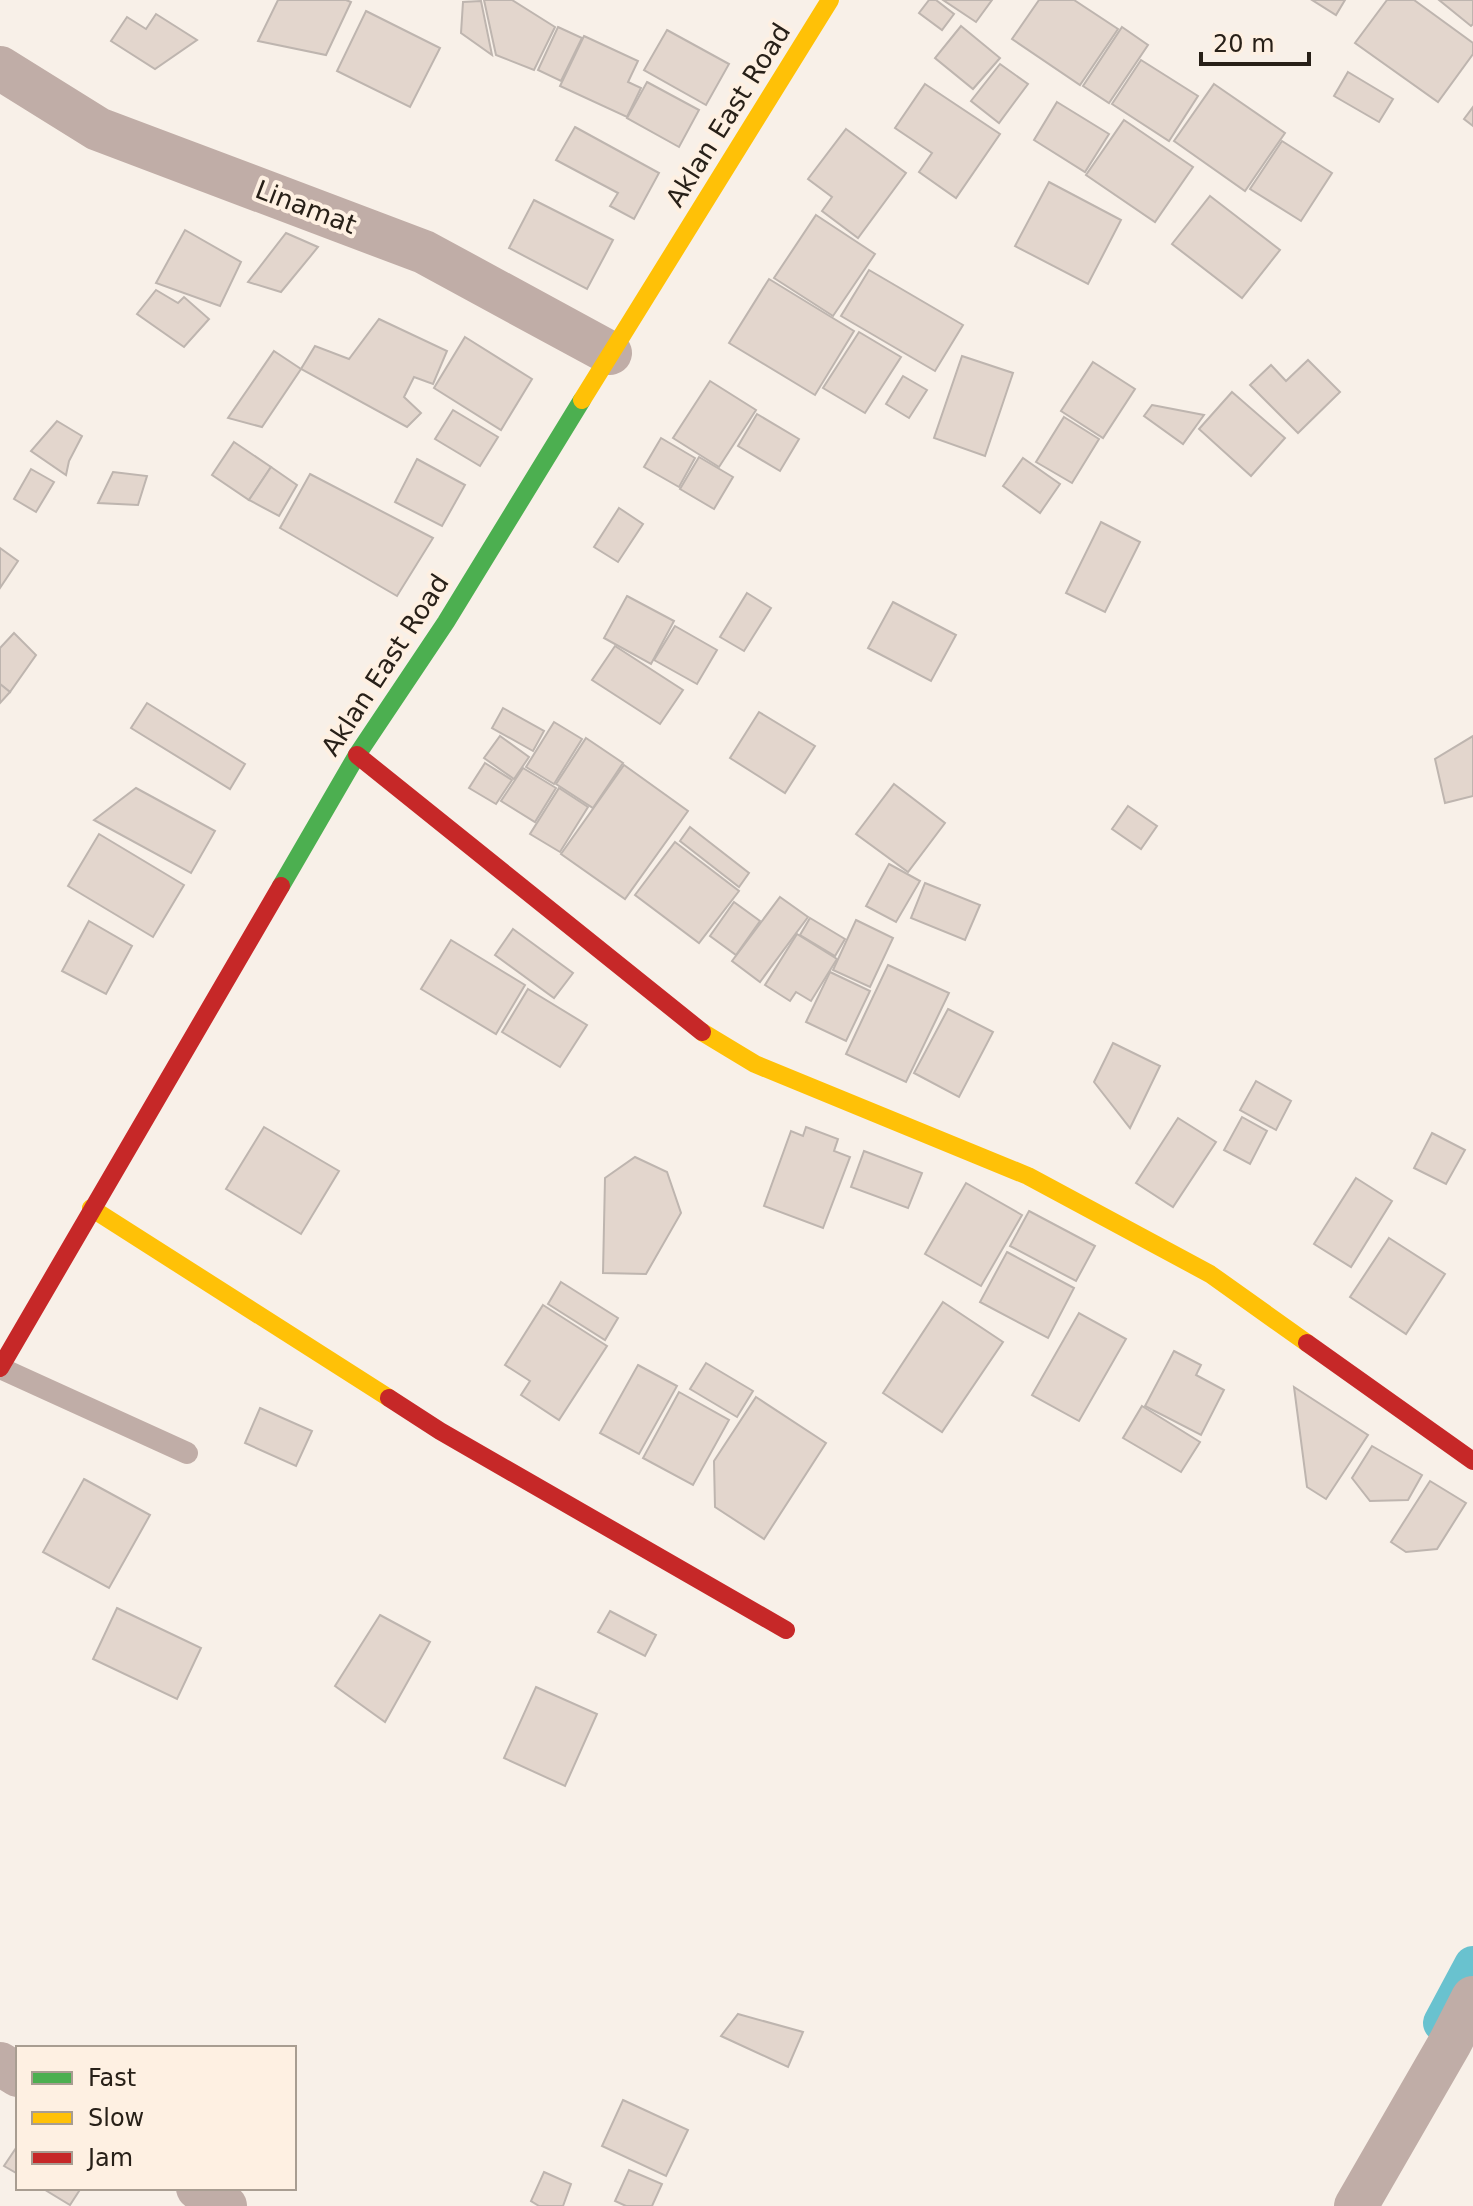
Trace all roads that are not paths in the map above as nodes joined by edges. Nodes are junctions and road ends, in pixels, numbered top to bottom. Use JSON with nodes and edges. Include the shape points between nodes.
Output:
{"nodes":[{"id":1,"x":830,"y":0,"type":"edge"},
{"id":2,"x":0,"y":68,"type":"edge"},
{"id":3,"x":610,"y":353,"type":"junction"},
{"id":4,"x":357,"y":755,"type":"junction"},
{"id":5,"x":91,"y":1208,"type":"junction"},
{"id":6,"x":0,"y":1368,"type":"edge"},
{"id":7,"x":187,"y":1453,"type":"dead end"},
{"id":8,"x":1473,"y":1461,"type":"edge"},
{"id":9,"x":786,"y":1630,"type":"dead end"},
{"id":10,"x":1473,"y":1998,"type":"edge"},
{"id":11,"x":1356,"y":2206,"type":"edge"}],
"edges":[{"from":1,"to":3,"type":"street","name":"Aklan East Road"},
{"from":2,"to":3,"type":"street","name":"Linamat","via":[[98,129],[424,252]]},
{"from":3,"to":4,"type":"street","name":"Aklan East Road","via":[[446,622]]},
{"from":4,"to":5,"type":"street","name":"Aklan East Road"},
{"from":4,"to":8,"type":"street","via":[[696,1028],[755,1064],[1028,1176],[1210,1274]]},
{"from":5,"to":6,"type":"street","name":"Aklan East Road"},
{"from":5,"to":9,"type":"street","via":[[440,1431]]},
{"from":6,"to":7,"type":"lane"},
{"from":10,"to":11,"type":"street"}]}
